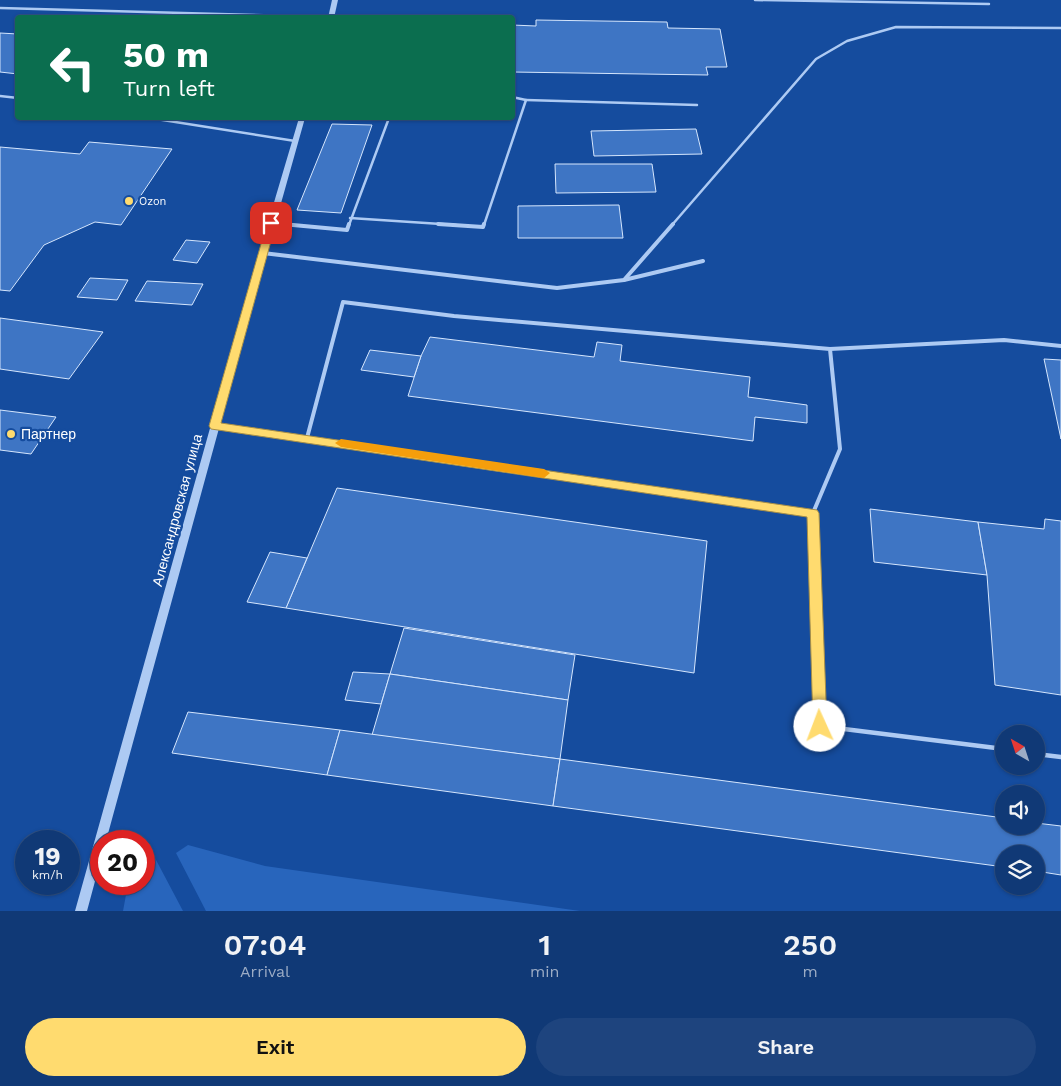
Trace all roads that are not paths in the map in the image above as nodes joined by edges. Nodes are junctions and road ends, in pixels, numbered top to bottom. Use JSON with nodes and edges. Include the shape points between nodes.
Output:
{"nodes":[{"id":1,"x":335,"y":0,"type":"edge"},
{"id":2,"x":756,"y":0,"type":"edge"},
{"id":3,"x":989,"y":4,"type":"dead end"},
{"id":4,"x":0,"y":8,"type":"edge"},
{"id":5,"x":257,"y":15,"type":"edge"},
{"id":6,"x":331,"y":15,"type":"edge"},
{"id":7,"x":1061,"y":28,"type":"edge"},
{"id":8,"x":0,"y":96,"type":"edge"},
{"id":9,"x":15,"y":98,"type":"edge"},
{"id":10,"x":515,"y":98,"type":"edge"},
{"id":11,"x":526,"y":100,"type":"junction"},
{"id":12,"x":697,"y":105,"type":"dead end"},
{"id":13,"x":163,"y":120,"type":"edge"},
{"id":14,"x":301,"y":120,"type":"edge"},
{"id":15,"x":388,"y":120,"type":"edge"},
{"id":16,"x":295,"y":141,"type":"junction"},
{"id":17,"x":350,"y":218,"type":"junction"},
{"id":18,"x":271,"y":223,"type":"junction"},
{"id":19,"x":263,"y":252,"type":"junction"},
{"id":20,"x":703,"y":261,"type":"dead end"},
{"id":21,"x":624,"y":280,"type":"junction"},
{"id":22,"x":1061,"y":346,"type":"edge"},
{"id":23,"x":830,"y":349,"type":"junction"},
{"id":24,"x":215,"y":426,"type":"junction"},
{"id":25,"x":307,"y":438,"type":"junction"},
{"id":26,"x":813,"y":513,"type":"junction"},
{"id":27,"x":995,"y":749,"type":"edge"},
{"id":28,"x":1045,"y":755,"type":"edge"},
{"id":29,"x":1061,"y":757,"type":"edge"},
{"id":30,"x":81,"y":911,"type":"edge"}],
"edges":[{"from":1,"to":6,"type":"street"},
{"from":2,"to":3,"type":"lane"},
{"from":4,"to":5,"type":"lane"},
{"from":7,"to":21,"type":"lane","via":[[896,27],[847,41],[816,59]]},
{"from":8,"to":9,"type":"lane"},
{"from":10,"to":11,"type":"lane"},
{"from":11,"to":12,"type":"lane"},
{"from":11,"to":17,"type":"lane","via":[[484,227]]},
{"from":13,"to":16,"type":"lane"},
{"from":14,"to":16,"type":"street","name":"Александровская улица"},
{"from":15,"to":17,"type":"lane"},
{"from":16,"to":18,"type":"street","name":"Александровская улица"},
{"from":17,"to":18,"type":"lane","via":[[347,230]]},
{"from":18,"to":19,"type":"street","name":"Александровская улица"},
{"from":19,"to":21,"type":"lane","via":[[557,288]]},
{"from":19,"to":24,"type":"street","name":"Александровская улица"},
{"from":20,"to":21,"type":"lane"},
{"from":22,"to":23,"type":"lane","via":[[1004,340]]},
{"from":23,"to":25,"type":"lane","via":[[454,316],[343,302]]},
{"from":23,"to":26,"type":"lane","via":[[840,448]]},
{"from":24,"to":25,"type":"lane"},
{"from":24,"to":30,"type":"street","name":"Александровская улица"},
{"from":25,"to":26,"type":"lane"},
{"from":26,"to":27,"type":"lane","via":[[820,726]]},
{"from":28,"to":29,"type":"lane"}]}
